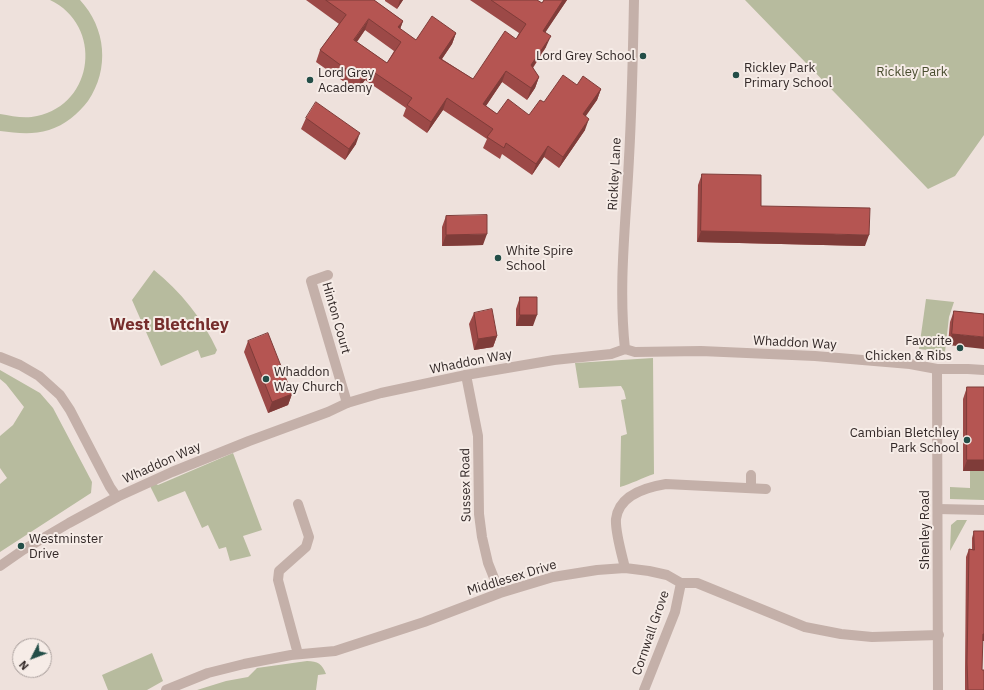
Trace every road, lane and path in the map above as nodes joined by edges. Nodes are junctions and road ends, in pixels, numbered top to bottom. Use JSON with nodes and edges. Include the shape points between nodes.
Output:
{"nodes":[{"id":1,"x":634,"y":0,"type":"edge"},
{"id":2,"x":328,"y":275,"type":"dead end"},
{"id":3,"x":625,"y":350,"type":"junction"},
{"id":4,"x":0,"y":357,"type":"edge"},
{"id":5,"x":937,"y":369,"type":"junction"},
{"id":6,"x":984,"y":370,"type":"edge"},
{"id":7,"x":466,"y":374,"type":"junction"},
{"id":8,"x":347,"y":403,"type":"junction"},
{"id":9,"x":751,"y":475,"type":"dead end"},
{"id":10,"x":750,"y":488,"type":"junction"},
{"id":11,"x":766,"y":489,"type":"dead end"},
{"id":12,"x":117,"y":497,"type":"junction"},
{"id":13,"x":298,"y":504,"type":"dead end"},
{"id":14,"x":938,"y":509,"type":"junction"},
{"id":15,"x":984,"y":510,"type":"edge"},
{"id":16,"x":0,"y":566,"type":"edge"},
{"id":17,"x":625,"y":568,"type":"junction"},
{"id":18,"x":681,"y":583,"type":"junction"},
{"id":19,"x":500,"y":593,"type":"junction"},
{"id":20,"x":939,"y":635,"type":"junction"},
{"id":21,"x":298,"y":654,"type":"junction"},
{"id":22,"x":166,"y":690,"type":"edge"},
{"id":23,"x":644,"y":690,"type":"edge"},
{"id":24,"x":938,"y":690,"type":"edge"}],
"edges":[{"from":1,"to":3,"type":"street","name":"Rickley Lane","via":[[629,158],[622,270]]},
{"from":2,"to":8,"type":"street","name":"Hinton Court","via":[[311,281]]},
{"from":3,"to":5,"type":"street","name":"Whaddon Way","via":[[815,356],[910,364]]},
{"from":3,"to":7,"type":"street","name":"Whaddon Way"},
{"from":4,"to":12,"type":"street","via":[[39,376],[60,395]]},
{"from":5,"to":6,"type":"street","name":"Whaddon Way"},
{"from":5,"to":14,"type":"street","name":"Shenley Road"},
{"from":7,"to":8,"type":"street","name":"Whaddon Way"},
{"from":7,"to":19,"type":"street","name":"Sussex Road","via":[[478,436],[479,514],[482,537],[488,563]]},
{"from":8,"to":12,"type":"street","name":"Whaddon Way","via":[[211,456]]},
{"from":9,"to":10,"type":"street"},
{"from":10,"to":11,"type":"street"},
{"from":10,"to":17,"type":"street","via":[[666,484],[634,494],[620,509],[616,518]]},
{"from":12,"to":16,"type":"street","name":"Whaddon Way","via":[[23,550]]},
{"from":13,"to":21,"type":"street","via":[[309,536],[306,547],[279,571],[278,580]]},
{"from":14,"to":15,"type":"street"},
{"from":14,"to":20,"type":"street","name":"Shenley Road"},
{"from":17,"to":18,"type":"street","name":"Middlesex Drive","via":[[667,575]]},
{"from":17,"to":19,"type":"street","name":"Middlesex Drive","via":[[553,577]]},
{"from":18,"to":20,"type":"street","name":"Middlesex Drive","via":[[697,583],[775,615],[812,628],[841,634],[872,637]]},
{"from":18,"to":23,"type":"street","name":"Cornwall Grove","via":[[675,612]]},
{"from":19,"to":21,"type":"street","name":"Middlesex Drive","via":[[424,622],[335,651]]},
{"from":20,"to":24,"type":"street","name":"Shenley Road"},
{"from":21,"to":22,"type":"street","name":"Middlesex Drive","via":[[244,664]]}]}
